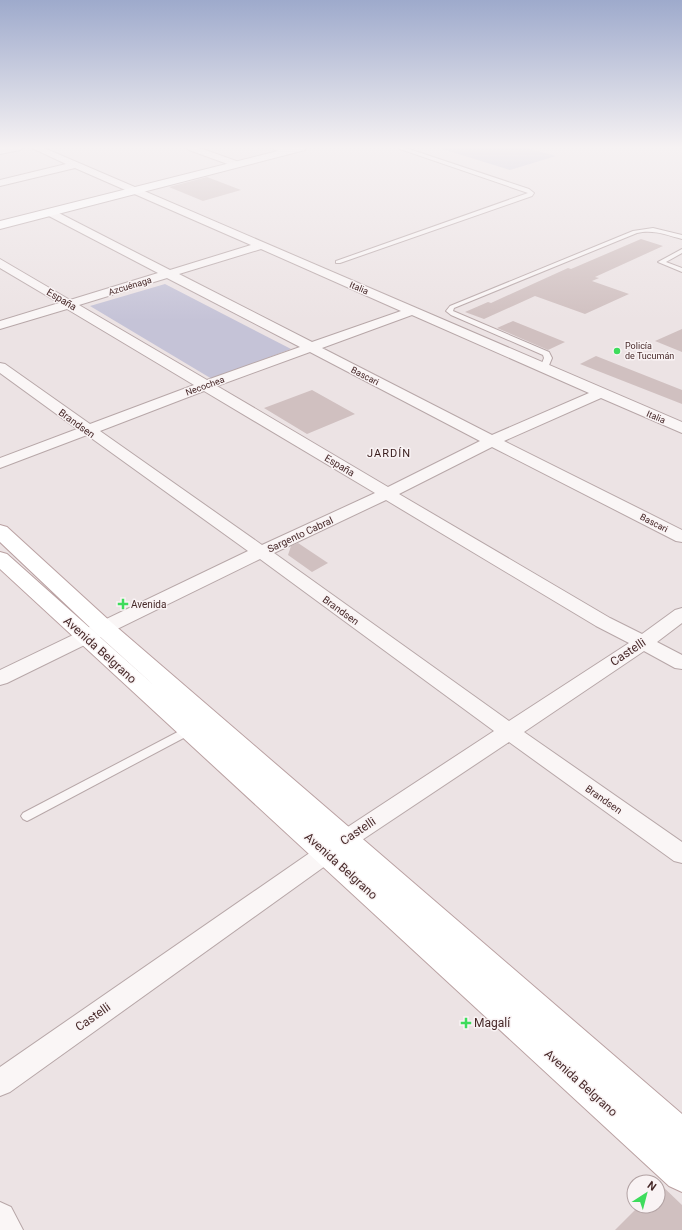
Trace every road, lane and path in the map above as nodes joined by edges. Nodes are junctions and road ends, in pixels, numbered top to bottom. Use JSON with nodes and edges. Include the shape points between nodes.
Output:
{"nodes":[{"id":1,"x":61,"y":205,"type":"edge"},
{"id":2,"x":72,"y":205,"type":"edge"},
{"id":3,"x":167,"y":205,"type":"edge"},
{"id":4,"x":500,"y":205,"type":"edge"},
{"id":5,"x":49,"y":212,"type":"junction"},
{"id":6,"x":0,"y":220,"type":"edge"},
{"id":7,"x":0,"y":225,"type":"edge"},
{"id":8,"x":682,"y":237,"type":"edge"},
{"id":9,"x":260,"y":246,"type":"junction"},
{"id":10,"x":682,"y":251,"type":"edge"},
{"id":11,"x":338,"y":262,"type":"dead end"},
{"id":12,"x":0,"y":263,"type":"edge"},
{"id":13,"x":682,"y":270,"type":"edge"},
{"id":14,"x":168,"y":275,"type":"junction"},
{"id":15,"x":70,"y":304,"type":"junction"},
{"id":16,"x":412,"y":311,"type":"junction"},
{"id":17,"x":0,"y":325,"type":"edge"},
{"id":18,"x":310,"y":347,"type":"junction"},
{"id":19,"x":0,"y":367,"type":"edge"},
{"id":20,"x":544,"y":368,"type":"junction"},
{"id":21,"x":206,"y":385,"type":"junction"},
{"id":22,"x":601,"y":393,"type":"junction"},
{"id":23,"x":682,"y":428,"type":"edge"},
{"id":24,"x":88,"y":430,"type":"junction"},
{"id":25,"x":492,"y":441,"type":"junction"},
{"id":26,"x":0,"y":463,"type":"edge"},
{"id":27,"x":388,"y":493,"type":"junction"},
{"id":28,"x":0,"y":531,"type":"edge"},
{"id":29,"x":682,"y":537,"type":"edge"},
{"id":30,"x":261,"y":552,"type":"junction"},
{"id":31,"x":0,"y":558,"type":"edge"},
{"id":32,"x":682,"y":614,"type":"edge"},
{"id":33,"x":95,"y":633,"type":"junction"},
{"id":34,"x":644,"y":642,"type":"junction"},
{"id":35,"x":682,"y":663,"type":"edge"},
{"id":36,"x":0,"y":678,"type":"edge"},
{"id":37,"x":189,"y":730,"type":"junction"},
{"id":38,"x":508,"y":731,"type":"junction"},
{"id":39,"x":27,"y":816,"type":"dead end"},
{"id":40,"x":336,"y":847,"type":"junction"},
{"id":41,"x":682,"y":854,"type":"edge"},
{"id":42,"x":0,"y":1083,"type":"edge"},
{"id":43,"x":682,"y":1136,"type":"edge"},
{"id":44,"x":682,"y":1174,"type":"edge"},
{"id":45,"x":0,"y":1218,"type":"edge"},
{"id":46,"x":7,"y":1230,"type":"edge"}],
"edges":[{"from":1,"to":6,"type":"main road"},
{"from":2,"to":5,"type":"main road"},
{"from":3,"to":9,"type":"street","name":"Italia"},
{"from":4,"to":11,"type":"lane"},
{"from":5,"to":7,"type":"main road"},
{"from":5,"to":14,"type":"street","name":"Bascari"},
{"from":8,"to":20,"type":"lane","via":[[648,229],[635,232],[452,307],[449,311],[546,354],[548,358]]},
{"from":9,"to":14,"type":"street","name":"Azcuénaga"},
{"from":9,"to":16,"type":"street","name":"Italia"},
{"from":10,"to":13,"type":"lane","via":[[661,262]]},
{"from":12,"to":15,"type":"street","name":"España"},
{"from":14,"to":15,"type":"street","name":"Azcuénaga"},
{"from":14,"to":18,"type":"street","name":"Bascari"},
{"from":15,"to":17,"type":"street","name":"Azcuénaga"},
{"from":15,"to":21,"type":"street","name":"España"},
{"from":16,"to":18,"type":"street","name":"Necochea"},
{"from":16,"to":20,"type":"street","name":"Italia"},
{"from":18,"to":21,"type":"street","name":"Necochea"},
{"from":18,"to":25,"type":"street","name":"Bascari"},
{"from":19,"to":24,"type":"street","name":"Brandsen"},
{"from":20,"to":22,"type":"street","name":"Italia"},
{"from":21,"to":24,"type":"street","name":"Necochea"},
{"from":21,"to":27,"type":"street","name":"España"},
{"from":22,"to":23,"type":"street","name":"Italia"},
{"from":22,"to":25,"type":"street","name":"Sargento Cabral"},
{"from":24,"to":26,"type":"street","name":"Necochea"},
{"from":24,"to":30,"type":"street","name":"Brandsen"},
{"from":25,"to":27,"type":"street","name":"Sargento Cabral"},
{"from":25,"to":29,"type":"street","name":"Bascari"},
{"from":27,"to":30,"type":"street","name":"Sargento Cabral"},
{"from":27,"to":34,"type":"street","name":"España","via":[[603,622]]},
{"from":28,"to":33,"type":"main road","name":"Avenida Belgrano"},
{"from":30,"to":33,"type":"street","name":"Sargento Cabral"},
{"from":30,"to":38,"type":"street","name":"Brandsen"},
{"from":31,"to":33,"type":"main road","name":"Avenida Belgrano"},
{"from":32,"to":34,"type":"street","name":"Castelli"},
{"from":33,"to":36,"type":"street","name":"Sargento Cabral"},
{"from":33,"to":37,"type":"main road","name":"Avenida Belgrano"},
{"from":33,"to":40,"type":"main road","name":"Avenida Belgrano"},
{"from":34,"to":35,"type":"street","name":"España"},
{"from":34,"to":38,"type":"street","name":"Castelli"},
{"from":37,"to":39,"type":"lane"},
{"from":37,"to":40,"type":"main road","name":"Avenida Belgrano"},
{"from":38,"to":40,"type":"street","name":"Castelli"},
{"from":38,"to":41,"type":"street","name":"Brandsen"},
{"from":40,"to":42,"type":"street","name":"Castelli"},
{"from":40,"to":43,"type":"main road","name":"Avenida Belgrano"},
{"from":40,"to":44,"type":"main road","name":"Avenida Belgrano"},
{"from":45,"to":46,"type":"street"}]}
